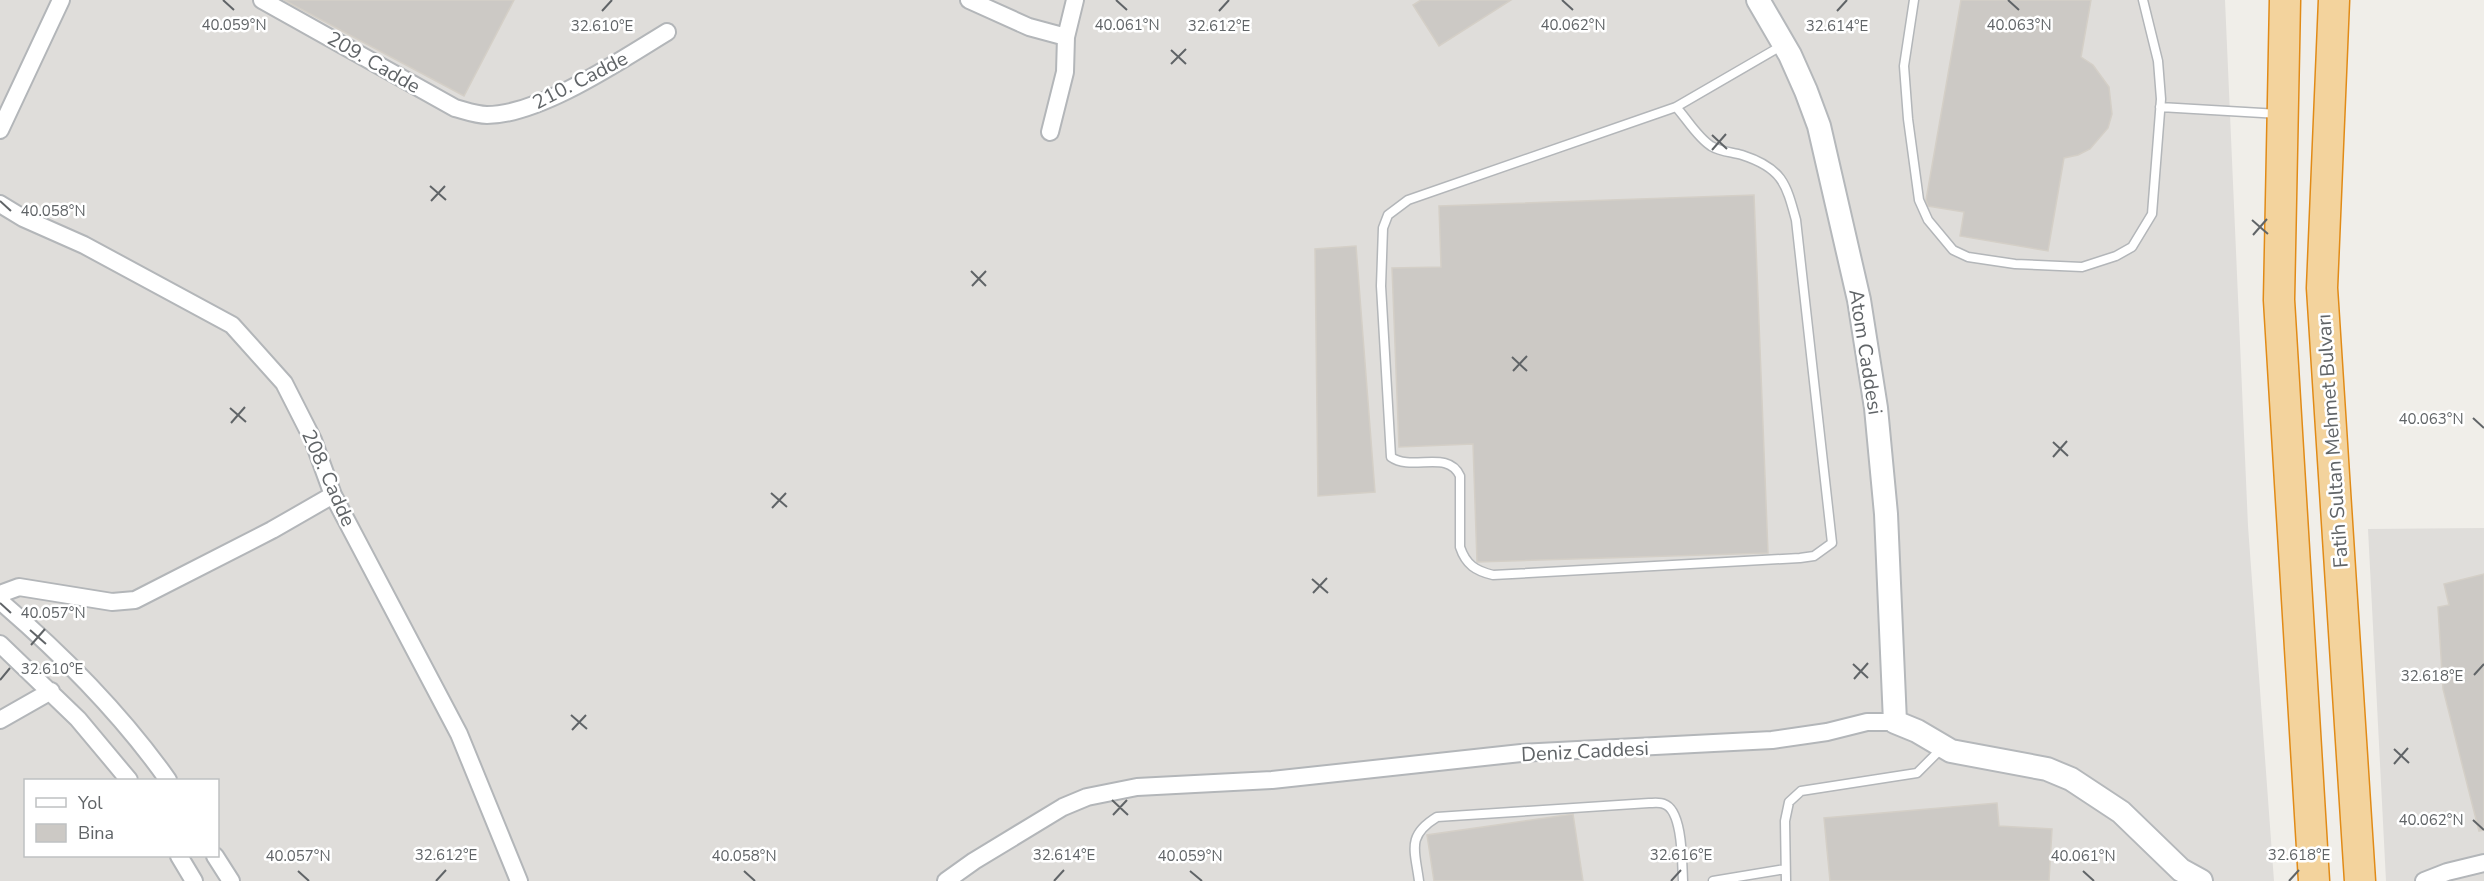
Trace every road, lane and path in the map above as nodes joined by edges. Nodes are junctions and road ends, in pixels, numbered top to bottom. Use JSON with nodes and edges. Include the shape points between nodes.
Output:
{"nodes":[{"id":1,"x":61,"y":0,"type":"edge"},
{"id":2,"x":262,"y":0,"type":"edge"},
{"id":3,"x":969,"y":0,"type":"edge"},
{"id":4,"x":1075,"y":0,"type":"edge"},
{"id":5,"x":1758,"y":0,"type":"edge"},
{"id":6,"x":1914,"y":0,"type":"edge"},
{"id":7,"x":2143,"y":0,"type":"edge"},
{"id":8,"x":2285,"y":0,"type":"edge"},
{"id":9,"x":2334,"y":0,"type":"edge"},
{"id":10,"x":667,"y":32,"type":"dead end"},
{"id":11,"x":1066,"y":37,"type":"junction"},
{"id":12,"x":1784,"y":45,"type":"junction"},
{"id":13,"x":1676,"y":107,"type":"junction"},
{"id":14,"x":2160,"y":107,"type":"junction"},
{"id":15,"x":2282,"y":115,"type":"junction"},
{"id":16,"x":488,"y":116,"type":"joint"},
{"id":17,"x":0,"y":130,"type":"edge"},
{"id":18,"x":1050,"y":132,"type":"dead end"},
{"id":19,"x":0,"y":204,"type":"edge"},
{"id":20,"x":333,"y":495,"type":"junction"},
{"id":21,"x":0,"y":594,"type":"edge"},
{"id":22,"x":0,"y":601,"type":"edge"},
{"id":23,"x":0,"y":644,"type":"edge"},
{"id":24,"x":51,"y":691,"type":"junction"},
{"id":25,"x":0,"y":720,"type":"edge"},
{"id":26,"x":1895,"y":722,"type":"junction"},
{"id":27,"x":1943,"y":747,"type":"junction"},
{"id":28,"x":128,"y":779,"type":"edge"},
{"id":29,"x":167,"y":779,"type":"edge"},
{"id":30,"x":180,"y":857,"type":"edge"},
{"id":31,"x":216,"y":857,"type":"edge"},
{"id":32,"x":2484,"y":863,"type":"edge"},
{"id":33,"x":1785,"y":869,"type":"junction"},
{"id":34,"x":194,"y":881,"type":"edge"},
{"id":35,"x":231,"y":881,"type":"edge"},
{"id":36,"x":519,"y":881,"type":"edge"},
{"id":37,"x":946,"y":881,"type":"edge"},
{"id":38,"x":1419,"y":881,"type":"edge"},
{"id":39,"x":1683,"y":881,"type":"edge"},
{"id":40,"x":1713,"y":881,"type":"edge"},
{"id":41,"x":1786,"y":881,"type":"edge"},
{"id":42,"x":2201,"y":881,"type":"edge"},
{"id":43,"x":2314,"y":881,"type":"edge"},
{"id":44,"x":2360,"y":881,"type":"edge"},
{"id":45,"x":2424,"y":881,"type":"edge"}],
"edges":[{"from":1,"to":17,"type":"street"},
{"from":2,"to":16,"type":"street","name":"209. Cadde","via":[[455,108]]},
{"from":3,"to":11,"type":"street","via":[[1029,27]]},
{"from":4,"to":11,"type":"street"},
{"from":5,"to":12,"type":"street","name":"Atom Caddesi"},
{"from":6,"to":14,"type":"lane","via":[[1904,66],[1919,200],[1943,239],[1968,257],[2082,267],[2132,247],[2152,214]]},
{"from":7,"to":14,"type":"lane","via":[[2158,61]]},
{"from":8,"to":15,"type":"highway"},
{"from":9,"to":44,"type":"highway","name":"Fatih Sultan Mehmet Bulvarı","via":[[2322,288]]},
{"from":10,"to":16,"type":"street","name":"210. Cadde","via":[[539,104]]},
{"from":11,"to":18,"type":"street","via":[[1065,72]]},
{"from":12,"to":13,"type":"lane"},
{"from":12,"to":26,"type":"street","name":"Atom Caddesi","via":[[1819,126],[1859,300],[1876,408],[1886,514]]},
{"from":13,"to":13,"type":"lane","via":[[1408,200],[1388,215],[1383,228],[1381,286],[1391,457],[1400,464],[1438,462],[1457,468],[1460,546],[1475,571],[1493,575],[1800,558],[1814,556],[1832,543],[1796,220],[1787,187],[1773,169],[1710,145]]},
{"from":14,"to":15,"type":"lane"},
{"from":15,"to":43,"type":"highway","via":[[2279,300]]},
{"from":19,"to":20,"type":"street","name":"208. Cadde","via":[[232,325],[284,383],[313,440]]},
{"from":20,"to":21,"type":"street","via":[[135,600],[112,602],[19,587]]},
{"from":20,"to":36,"type":"street","name":"208. Cadde","via":[[459,734]]},
{"from":22,"to":29,"type":"street","via":[[49,643],[104,699]]},
{"from":23,"to":24,"type":"street"},
{"from":24,"to":25,"type":"street"},
{"from":24,"to":28,"type":"street"},
{"from":26,"to":27,"type":"street","name":"Deniz Caddesi"},
{"from":26,"to":37,"type":"street","name":"Deniz Caddesi","via":[[1867,722],[1772,740],[1521,753],[1272,780],[1137,787],[1087,797],[1063,807]]},
{"from":27,"to":33,"type":"lane","via":[[1917,772],[1801,790],[1789,802],[1785,820]]},
{"from":27,"to":42,"type":"street","name":"Deniz Caddesi","via":[[2047,769],[2071,779],[2121,812],[2181,870]]},
{"from":30,"to":34,"type":"street"},
{"from":31,"to":35,"type":"street"},
{"from":32,"to":45,"type":"street"},
{"from":33,"to":40,"type":"lane"},
{"from":33,"to":41,"type":"lane"},
{"from":38,"to":39,"type":"lane","via":[[1413,843],[1423,826],[1437,818],[1650,803],[1664,804],[1675,812]]}]}
